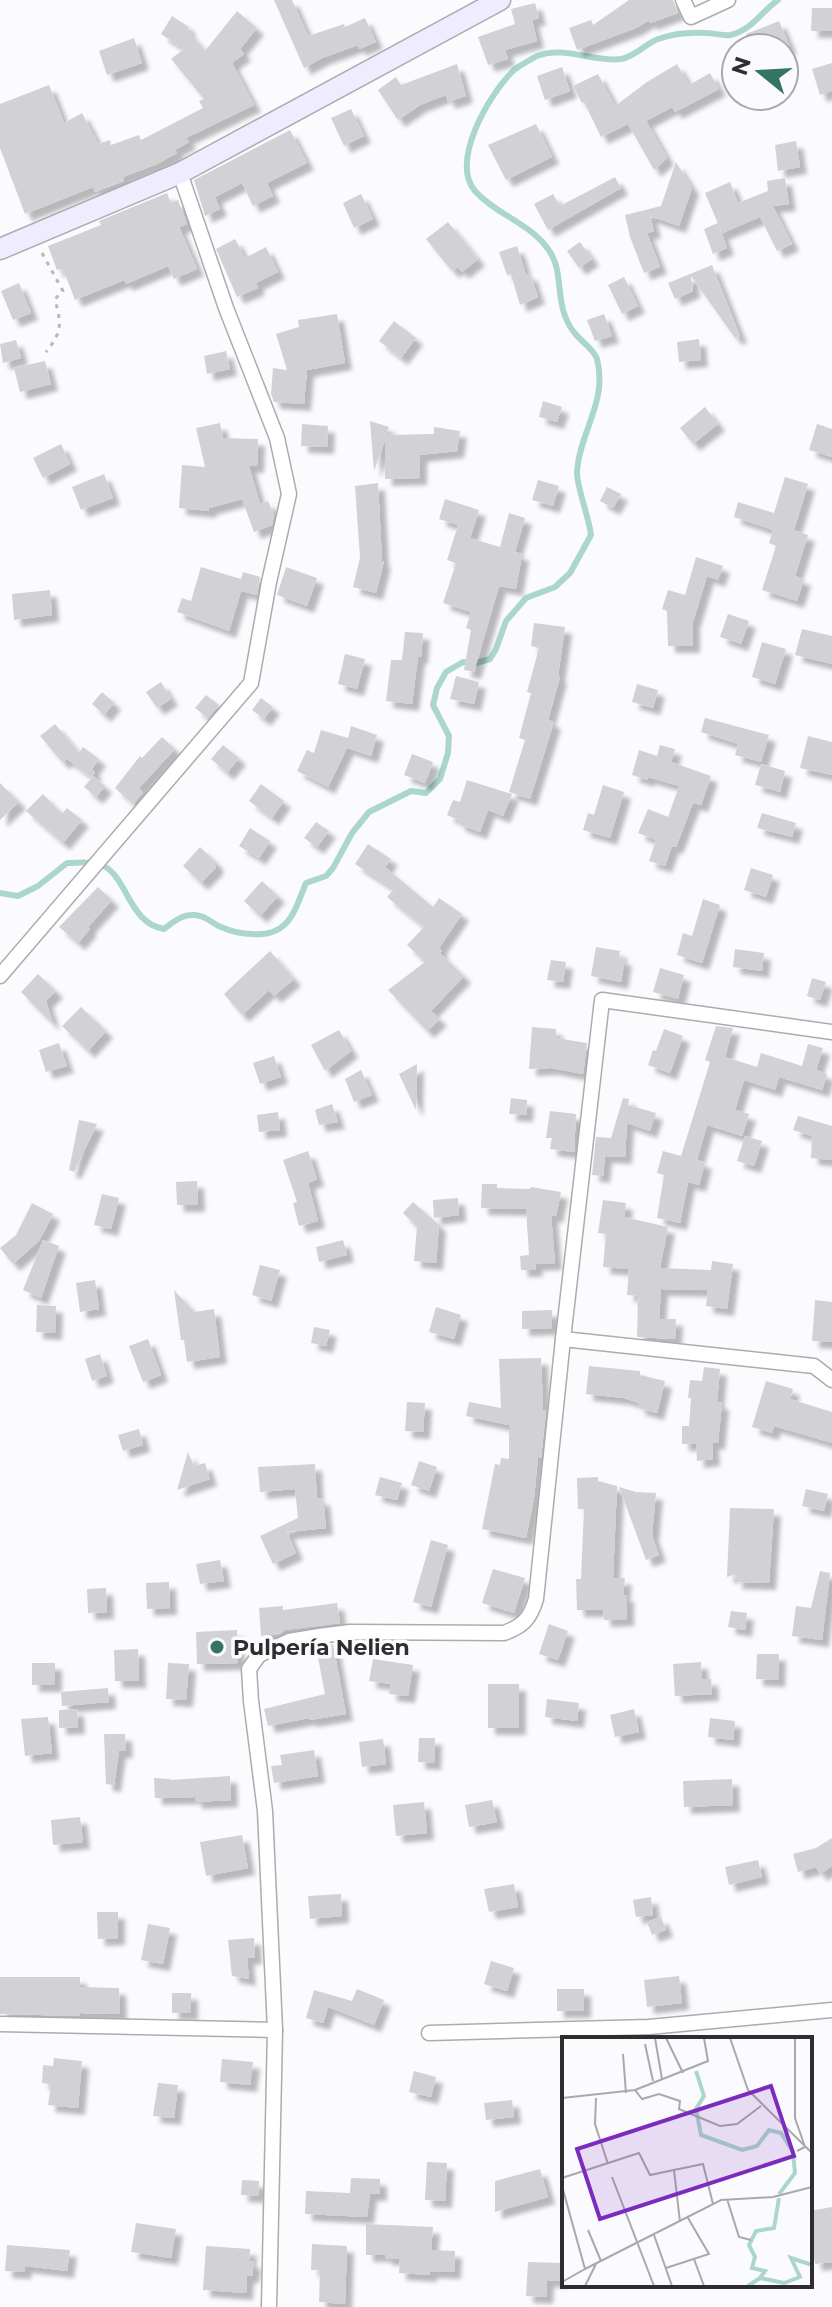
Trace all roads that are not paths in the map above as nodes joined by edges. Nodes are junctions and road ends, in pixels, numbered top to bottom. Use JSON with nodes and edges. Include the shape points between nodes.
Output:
{"nodes":[{"id":1,"x":500,"y":0,"type":"edge"},
{"id":2,"x":683,"y":0,"type":"edge"},
{"id":3,"x":728,"y":0,"type":"edge"},
{"id":4,"x":180,"y":173,"type":"junction"},
{"id":5,"x":0,"y":249,"type":"edge"},
{"id":6,"x":0,"y":976,"type":"edge"},
{"id":7,"x":832,"y":1032,"type":"edge"},
{"id":8,"x":563,"y":1339,"type":"junction"},
{"id":9,"x":832,"y":1380,"type":"edge"},
{"id":10,"x":832,"y":2010,"type":"edge"},
{"id":11,"x":0,"y":2024,"type":"edge"},
{"id":12,"x":275,"y":2030,"type":"junction"},
{"id":13,"x":429,"y":2033,"type":"dead end"},
{"id":14,"x":269,"y":2307,"type":"edge"}],
"edges":[{"from":1,"to":4,"type":"street"},
{"from":2,"to":3,"type":"street","via":[[691,17]]},
{"from":4,"to":5,"type":"street"},
{"from":4,"to":6,"type":"street","via":[[277,438],[289,494],[251,683]]},
{"from":7,"to":8,"type":"street","via":[[602,1000]]},
{"from":8,"to":9,"type":"street","via":[[814,1366]]},
{"from":8,"to":12,"type":"street","via":[[536,1599],[521,1627],[504,1633],[350,1632],[289,1641],[259,1655],[249,1669],[265,1811]]},
{"from":10,"to":13,"type":"street","via":[[649,2027]]},
{"from":11,"to":12,"type":"street"},
{"from":12,"to":14,"type":"street"}]}
